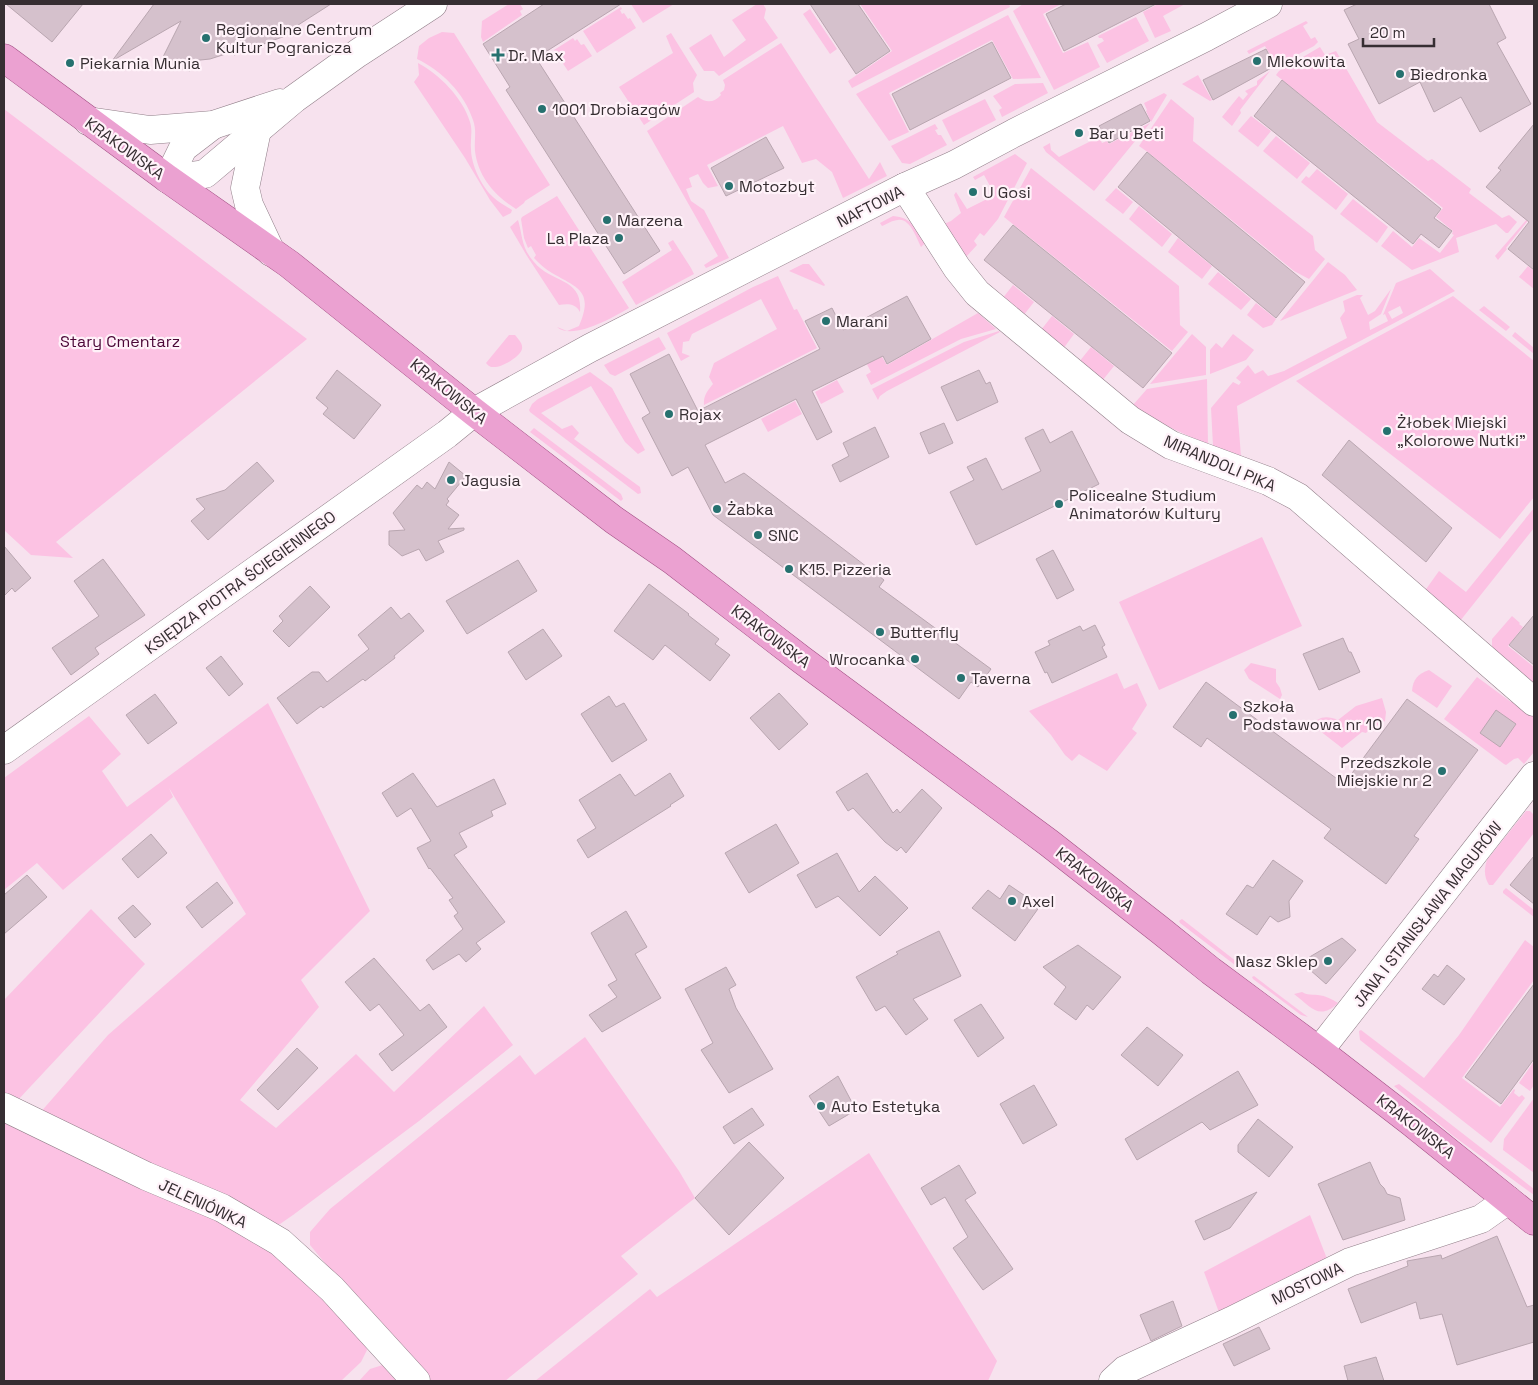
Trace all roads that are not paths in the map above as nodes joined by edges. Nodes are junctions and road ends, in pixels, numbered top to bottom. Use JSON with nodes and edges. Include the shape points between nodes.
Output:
{"nodes":[{"id":1,"x":433,"y":4,"type":"edge"},
{"id":2,"x":1268,"y":4,"type":"edge"},
{"id":3,"x":4,"y":58,"type":"edge"},
{"id":4,"x":294,"y":99,"type":"junction"},
{"id":5,"x":88,"y":121,"type":"junction"},
{"id":6,"x":213,"y":125,"type":"junction"},
{"id":7,"x":257,"y":130,"type":"junction"},
{"id":8,"x":168,"y":180,"type":"junction"},
{"id":9,"x":905,"y":188,"type":"junction"},
{"id":10,"x":271,"y":252,"type":"junction"},
{"id":11,"x":474,"y":412,"type":"junction"},
{"id":12,"x":1534,"y":702,"type":"edge"},
{"id":13,"x":4,"y":750,"type":"edge"},
{"id":14,"x":1534,"y":776,"type":"edge"},
{"id":15,"x":1319,"y":1051,"type":"junction"},
{"id":16,"x":4,"y":1107,"type":"edge"},
{"id":17,"x":1508,"y":1200,"type":"junction"},
{"id":18,"x":1534,"y":1221,"type":"edge"},
{"id":19,"x":416,"y":1381,"type":"edge"},
{"id":20,"x":1113,"y":1381,"type":"edge"}],
"edges":[{"from":1,"to":4,"type":"street"},
{"from":2,"to":9,"type":"street","name":"NAFTOWA"},
{"from":3,"to":5,"type":"main road","name":"KRAKOWSKA"},
{"from":4,"to":6,"type":"street"},
{"from":4,"to":7,"type":"street"},
{"from":5,"to":6,"type":"street","via":[[150,130]]},
{"from":5,"to":8,"type":"main road","name":"KRAKOWSKA"},
{"from":6,"to":8,"type":"street","via":[[182,148]]},
{"from":7,"to":8,"type":"street","via":[[205,174]]},
{"from":7,"to":10,"type":"street","via":[[245,188],[249,205]]},
{"from":8,"to":10,"type":"main road","name":"KRAKOWSKA"},
{"from":9,"to":11,"type":"street","name":"NAFTOWA","via":[[590,348]]},
{"from":9,"to":12,"type":"street","name":"MIRANDOLI PIKA","via":[[977,294],[1130,420],[1171,445],[1268,481],[1298,497]]},
{"from":10,"to":11,"type":"main road","name":"KRAKOWSKA"},
{"from":11,"to":13,"type":"street","name":"KSIĘDZA PIOTRA ŚCIEGIENNEGO"},
{"from":11,"to":15,"type":"main road","name":"KRAKOWSKA","via":[[1049,843],[1211,971]]},
{"from":14,"to":15,"type":"street","name":"JANA I STANISŁAWA MAGURÓW"},
{"from":15,"to":17,"type":"main road","name":"KRAKOWSKA"},
{"from":16,"to":19,"type":"street","name":"JELENIÓWKA","via":[[146,1176],[222,1208],[280,1242],[332,1289]]},
{"from":17,"to":18,"type":"main road","name":"KRAKOWSKA"},
{"from":17,"to":20,"type":"street","name":"MOSTOWA","via":[[1482,1218],[1350,1262],[1125,1370]]}]}
